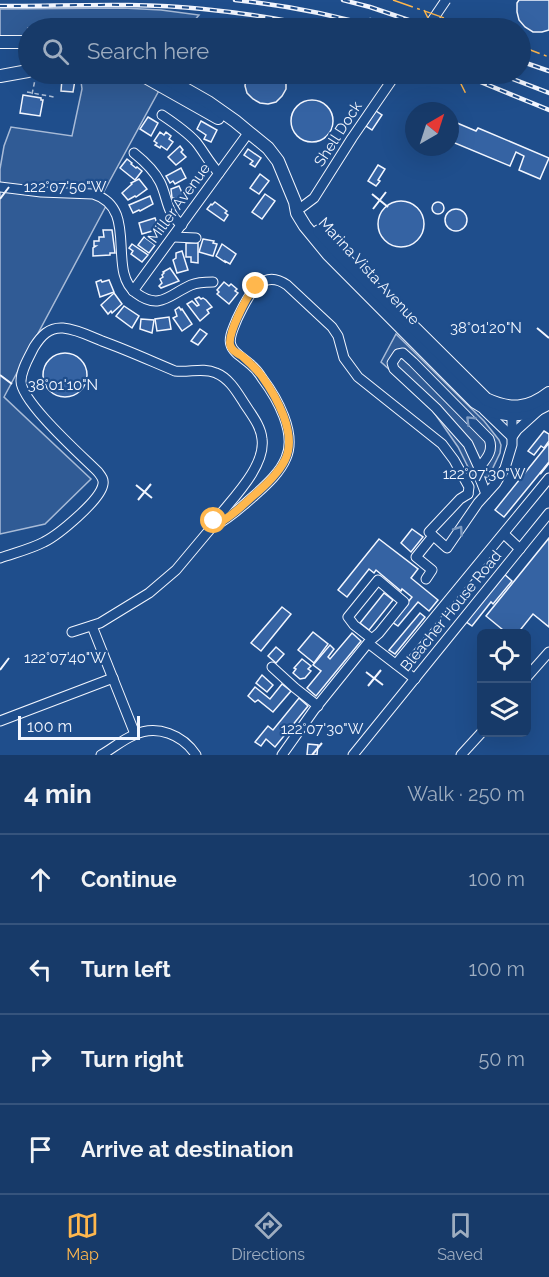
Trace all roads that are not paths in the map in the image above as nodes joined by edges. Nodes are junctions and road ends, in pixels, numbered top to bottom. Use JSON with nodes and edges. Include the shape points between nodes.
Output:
{"nodes":[{"id":1,"x":446,"y":0,"type":"edge"},
{"id":2,"x":434,"y":18,"type":"edge"},
{"id":3,"x":0,"y":42,"type":"edge"},
{"id":4,"x":18,"y":42,"type":"edge"},
{"id":5,"x":0,"y":76,"type":"edge"},
{"id":6,"x":18,"y":76,"type":"edge"},
{"id":7,"x":158,"y":84,"type":"edge"},
{"id":8,"x":176,"y":84,"type":"edge"},
{"id":9,"x":389,"y":84,"type":"edge"},
{"id":10,"x":162,"y":115,"type":"dead end"},
{"id":11,"x":249,"y":132,"type":"junction"},
{"id":12,"x":134,"y":153,"type":"dead end"},
{"id":13,"x":219,"y":173,"type":"junction"},
{"id":14,"x":0,"y":187,"type":"edge"},
{"id":15,"x":299,"y":204,"type":"junction"},
{"id":16,"x":182,"y":225,"type":"junction"},
{"id":17,"x":174,"y":237,"type":"junction"},
{"id":18,"x":196,"y":238,"type":"dead end"},
{"id":19,"x":213,"y":282,"type":"dead end"},
{"id":20,"x":133,"y":291,"type":"junction"},
{"id":21,"x":549,"y":393,"type":"edge"},
{"id":22,"x":476,"y":402,"type":"junction"},
{"id":23,"x":545,"y":406,"type":"edge"},
{"id":24,"x":512,"y":411,"type":"junction"},
{"id":25,"x":512,"y":437,"type":"junction"},
{"id":26,"x":479,"y":468,"type":"junction"},
{"id":27,"x":549,"y":478,"type":"edge"},
{"id":28,"x":468,"y":494,"type":"junction"},
{"id":29,"x":486,"y":494,"type":"junction"},
{"id":30,"x":478,"y":503,"type":"junction"},
{"id":31,"x":549,"y":513,"type":"edge"},
{"id":32,"x":212,"y":527,"type":"junction"},
{"id":33,"x":433,"y":536,"type":"junction"},
{"id":34,"x":512,"y":541,"type":"junction"},
{"id":35,"x":0,"y":558,"type":"edge"},
{"id":36,"x":426,"y":579,"type":"dead end"},
{"id":37,"x":92,"y":626,"type":"junction"},
{"id":38,"x":72,"y":632,"type":"dead end"},
{"id":39,"x":372,"y":639,"type":"joint"},
{"id":40,"x":549,"y":651,"type":"edge"},
{"id":41,"x":396,"y":664,"type":"junction"},
{"id":42,"x":272,"y":667,"type":"dead end"},
{"id":43,"x":531,"y":672,"type":"edge"},
{"id":44,"x":113,"y":678,"type":"junction"},
{"id":45,"x":415,"y":679,"type":"junction"},
{"id":46,"x":318,"y":706,"type":"junction"},
{"id":47,"x":0,"y":721,"type":"edge"},
{"id":48,"x":135,"y":734,"type":"junction"},
{"id":49,"x":477,"y":737,"type":"edge"},
{"id":50,"x":101,"y":755,"type":"edge"},
{"id":51,"x":196,"y":755,"type":"edge"},
{"id":52,"x":282,"y":755,"type":"edge"},
{"id":53,"x":353,"y":755,"type":"edge"},
{"id":54,"x":461,"y":755,"type":"edge"}],
"edges":[{"from":1,"to":2,"type":"street","bridge":true},
{"from":3,"to":4,"type":"main road"},
{"from":5,"to":6,"type":"main road"},
{"from":7,"to":11,"type":"main road"},
{"from":8,"to":11,"type":"main road","name":"Marina Vista Avenue"},
{"from":9,"to":15,"type":"street","name":"Shell Dock","via":[[314,198]]},
{"from":10,"to":13,"type":"street","via":[[196,142]]},
{"from":11,"to":13,"type":"street","name":"Miller Avenue"},
{"from":11,"to":15,"type":"main road","name":"Marina Vista Avenue","via":[[276,159]]},
{"from":12,"to":16,"type":"street","via":[[152,169],[172,216]]},
{"from":13,"to":16,"type":"street","name":"Miller Avenue"},
{"from":14,"to":20,"type":"street","via":[[93,194],[108,201],[121,231],[124,276]]},
{"from":15,"to":22,"type":"main road","name":"Marina Vista Avenue","via":[[297,213],[327,254]]},
{"from":15,"to":24,"type":"main road","name":"Marina Vista Avenue","via":[[337,251],[477,392]]},
{"from":16,"to":17,"type":"street","name":"Miller Avenue"},
{"from":17,"to":18,"type":"street"},
{"from":17,"to":20,"type":"street","name":"Miller Avenue"},
{"from":19,"to":20,"type":"street","via":[[189,286],[159,300],[143,298]]},
{"from":21,"to":24,"type":"main road"},
{"from":22,"to":24,"type":"main road","name":"Marina Vista Avenue","via":[[500,414]]},
{"from":22,"to":25,"type":"street"},
{"from":23,"to":24,"type":"main road","via":[[524,414]]},
{"from":23,"to":25,"type":"street"},
{"from":24,"to":25,"type":"street"},
{"from":25,"to":29,"type":"street","via":[[505,468]]},
{"from":26,"to":26,"type":"street","one_way":true,"via":[[489,454],[489,439],[413,363],[398,354],[392,363],[394,369],[454,427],[468,444]]},
{"from":26,"to":29,"type":"street"},
{"from":27,"to":34,"type":"street"},
{"from":28,"to":30,"type":"street"},
{"from":28,"to":32,"type":"street","via":[[469,487],[442,444],[358,377],[344,358],[332,327],[281,280],[274,279],[252,290],[230,343],[262,376],[283,412],[289,450],[277,472]]},
{"from":28,"to":33,"type":"street","via":[[429,532]]},
{"from":29,"to":30,"type":"street"},
{"from":33,"to":30,"type":"street","one_way":true,"via":[[447,548]]},
{"from":31,"to":34,"type":"street","name":"Bleacher House Road"},
{"from":32,"to":35,"type":"street","via":[[257,465],[262,448],[260,430],[236,391],[224,377],[213,372],[175,371],[88,335],[55,328],[42,335],[32,351],[22,372],[22,388],[32,404],[102,476],[103,484],[92,502],[55,536]]},
{"from":32,"to":37,"type":"street","via":[[160,584]]},
{"from":33,"to":36,"type":"street","via":[[416,557],[432,570]]},
{"from":34,"to":41,"type":"street"},
{"from":34,"to":45,"type":"street","name":"Bleacher House Road"},
{"from":37,"to":38,"type":"street"},
{"from":37,"to":44,"type":"street"},
{"from":39,"to":39,"type":"street","via":[[404,602],[378,580],[348,617]]},
{"from":40,"to":43,"type":"street"},
{"from":41,"to":45,"type":"street"},
{"from":41,"to":46,"type":"street","via":[[369,643]]},
{"from":42,"to":46,"type":"street"},
{"from":44,"to":47,"type":"street"},
{"from":44,"to":48,"type":"street"},
{"from":45,"to":53,"type":"street","name":"Bleacher House Road"},
{"from":46,"to":52,"type":"street"},
{"from":48,"to":50,"type":"street"},
{"from":48,"to":51,"type":"street","via":[[153,731],[174,735]]},
{"from":49,"to":54,"type":"street"}]}
